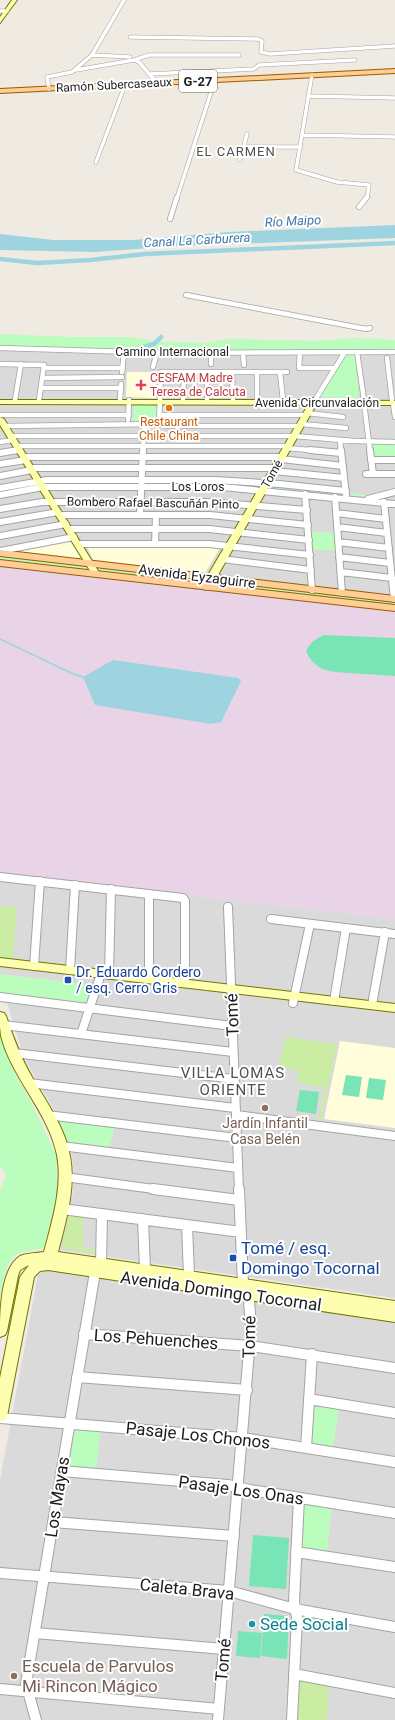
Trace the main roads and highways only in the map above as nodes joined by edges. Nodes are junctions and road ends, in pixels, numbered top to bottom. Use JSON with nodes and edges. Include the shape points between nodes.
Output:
{"nodes":[{"id":1,"x":395,"y":71,"type":"edge"},
{"id":2,"x":0,"y":91,"type":"edge"},
{"id":3,"x":3,"y":552,"type":"edge"},
{"id":4,"x":0,"y":563,"type":"edge"},
{"id":5,"x":52,"y":564,"type":"junction"},
{"id":6,"x":208,"y":582,"type":"junction"},
{"id":7,"x":395,"y":602,"type":"edge"}],
"edges":[{"from":1,"to":2,"type":"main road","name":"Ramón Subercaseaux","number":"G-27"},
{"from":3,"to":5,"type":"main road","name":"Avenida Eyzaguirre"},
{"from":4,"to":5,"type":"main road","name":"Avenida Eyzaguirre"},
{"from":5,"to":6,"type":"main road","name":"Avenida Eyzaguirre","via":[[91,564]]},
{"from":5,"to":6,"type":"main road","name":"Avenida Eyzaguirre","via":[[96,574]]},
{"from":6,"to":7,"type":"main road","name":"Avenida Eyzaguirre"},
{"from":6,"to":7,"type":"main road","name":"Avenida Eyzaguirre","via":[[342,593]]}]}
